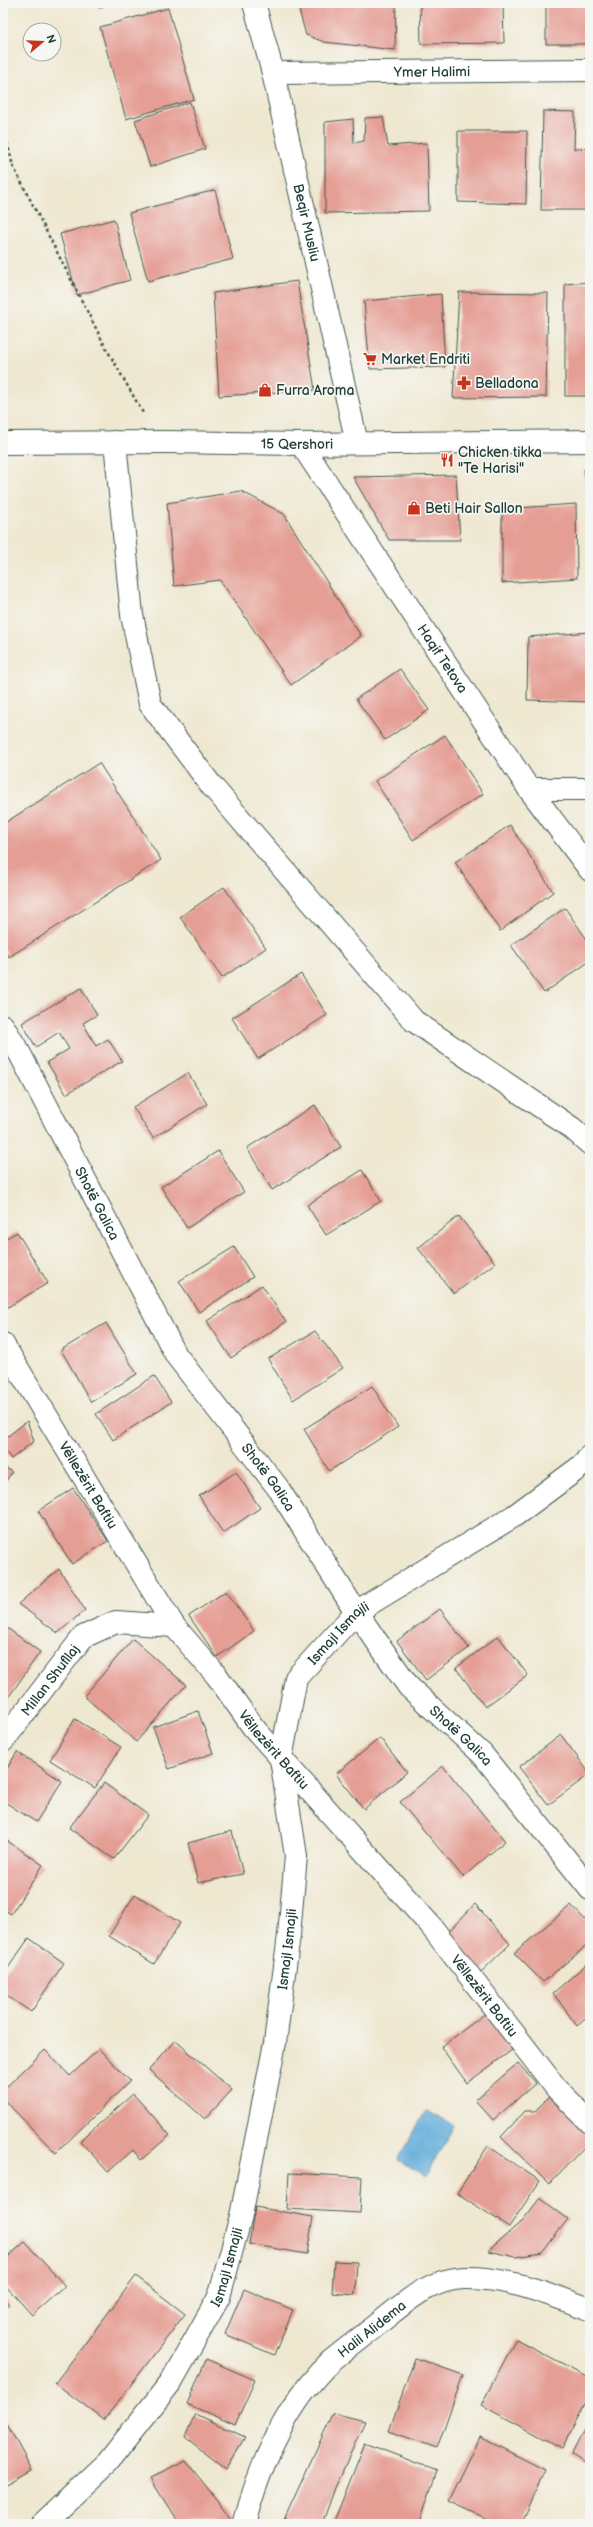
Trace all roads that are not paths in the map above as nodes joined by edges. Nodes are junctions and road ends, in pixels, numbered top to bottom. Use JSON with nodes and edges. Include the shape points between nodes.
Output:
{"nodes":[{"id":1,"x":254,"y":3,"type":"edge"},
{"id":2,"x":590,"y":70,"type":"edge"},
{"id":3,"x":273,"y":73,"type":"junction"},
{"id":4,"x":590,"y":441,"type":"edge"},
{"id":5,"x":115,"y":442,"type":"junction"},
{"id":6,"x":3,"y":443,"type":"edge"},
{"id":7,"x":357,"y":443,"type":"junction"},
{"id":8,"x":301,"y":444,"type":"junction"},
{"id":9,"x":529,"y":789,"type":"junction"},
{"id":10,"x":590,"y":789,"type":"edge"},
{"id":11,"x":590,"y":870,"type":"edge"},
{"id":12,"x":3,"y":1026,"type":"edge"},
{"id":13,"x":590,"y":1144,"type":"edge"},
{"id":14,"x":3,"y":1344,"type":"edge"},
{"id":15,"x":590,"y":1455,"type":"edge"},
{"id":16,"x":356,"y":1612,"type":"junction"},
{"id":17,"x":174,"y":1626,"type":"junction"},
{"id":18,"x":3,"y":1741,"type":"edge"},
{"id":19,"x":281,"y":1759,"type":"junction"},
{"id":20,"x":590,"y":1889,"type":"edge"},
{"id":21,"x":590,"y":2122,"type":"edge"},
{"id":22,"x":590,"y":2309,"type":"edge"},
{"id":23,"x":42,"y":2524,"type":"edge"},
{"id":24,"x":244,"y":2524,"type":"edge"}],
"edges":[{"from":1,"to":3,"type":"street","name":"Beqir Musliu"},
{"from":2,"to":3,"type":"street","name":"Ymer Halimi"},
{"from":3,"to":7,"type":"street","name":"Beqir Musliu"},
{"from":4,"to":7,"type":"street","name":"15 Qershori"},
{"from":5,"to":6,"type":"street","name":"15 Qershori"},
{"from":5,"to":8,"type":"street","name":"15 Qershori"},
{"from":5,"to":13,"type":"street","via":[[132,615],[150,704],[211,785],[414,1021],[572,1128]]},
{"from":7,"to":8,"type":"street","name":"15 Qershori"},
{"from":8,"to":9,"type":"street","name":"Haqif Tetova"},
{"from":9,"to":10,"type":"street"},
{"from":9,"to":11,"type":"street","name":"Haqif Tetova"},
{"from":12,"to":16,"type":"street","name":"Shotë Galica","via":[[176,1355],[278,1488]]},
{"from":14,"to":17,"type":"street","name":"Vëllezërit Baftiu"},
{"from":15,"to":16,"type":"street","name":"Ismajl Ismajli","via":[[584,1464],[514,1516]]},
{"from":16,"to":19,"type":"street","name":"Ismajl Ismajli","via":[[296,1678]]},
{"from":16,"to":20,"type":"street","name":"Shotë Galica","via":[[409,1687],[482,1754]]},
{"from":17,"to":18,"type":"street","name":"Millan Shufllaj","via":[[116,1622],[83,1637]]},
{"from":17,"to":19,"type":"street","name":"Vëllezërit Baftiu","via":[[218,1676],[253,1727]]},
{"from":19,"to":21,"type":"street","name":"Vëllezërit Baftiu","via":[[430,1925],[557,2089]]},
{"from":19,"to":23,"type":"street","name":"Ismajl Ismajli","via":[[296,1856],[289,1935],[275,2042],[241,2216],[219,2297],[171,2382],[108,2462]]},
{"from":22,"to":24,"type":"street","name":"Halil Alidema","via":[[519,2284],[464,2278],[422,2289],[331,2362],[298,2400],[273,2441],[255,2483]]}]}
